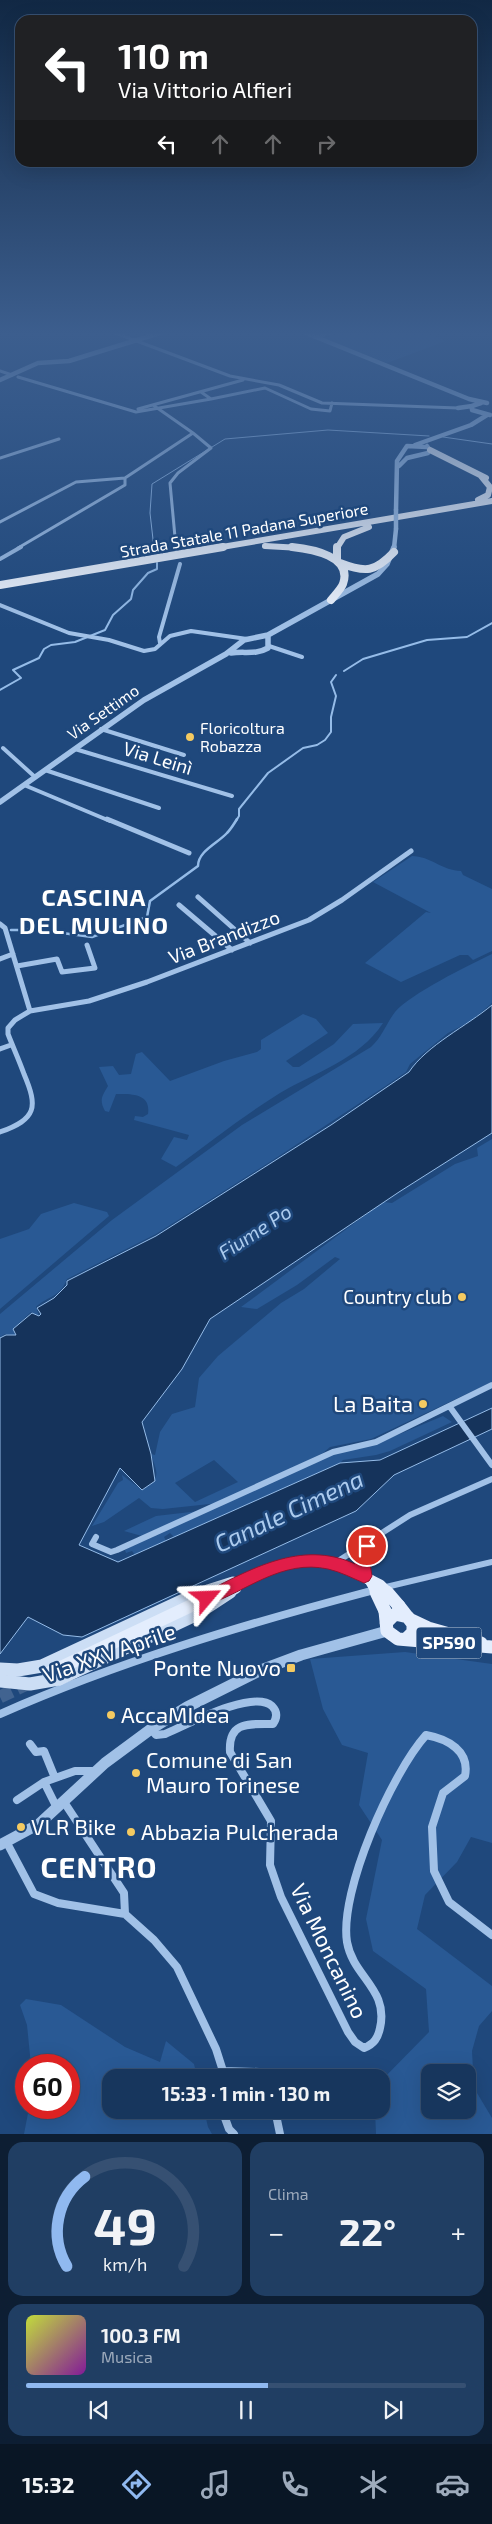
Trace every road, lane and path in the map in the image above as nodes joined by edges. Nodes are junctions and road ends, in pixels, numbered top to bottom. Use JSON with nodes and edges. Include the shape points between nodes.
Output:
{"nodes":[{"id":1,"x":189,"y":431,"type":"edge"},
{"id":2,"x":451,"y":431,"type":"edge"},
{"id":3,"x":193,"y":433,"type":"junction"},
{"id":4,"x":441,"y":434,"type":"junction"},
{"id":5,"x":59,"y":440,"type":"dead end"},
{"id":6,"x":414,"y":445,"type":"junction"},
{"id":7,"x":429,"y":449,"type":"junction"},
{"id":8,"x":404,"y":451,"type":"junction"},
{"id":9,"x":415,"y":455,"type":"junction"},
{"id":10,"x":422,"y":455,"type":"junction"},
{"id":11,"x":0,"y":458,"type":"edge"},
{"id":12,"x":448,"y":461,"type":"junction"},
{"id":13,"x":397,"y":468,"type":"junction"},
{"id":14,"x":481,"y":476,"type":"junction"},
{"id":15,"x":125,"y":478,"type":"junction"},
{"id":16,"x":492,"y":480,"type":"edge"},
{"id":17,"x":492,"y":502,"type":"edge"},
{"id":18,"x":435,"y":510,"type":"junction"},
{"id":19,"x":0,"y":522,"type":"edge"},
{"id":20,"x":385,"y":522,"type":"junction"},
{"id":21,"x":235,"y":548,"type":"junction"},
{"id":22,"x":176,"y":549,"type":"dead end"},
{"id":23,"x":394,"y":552,"type":"junction"},
{"id":24,"x":0,"y":559,"type":"edge"},
{"id":25,"x":339,"y":562,"type":"junction"},
{"id":26,"x":180,"y":564,"type":"dead end"},
{"id":27,"x":356,"y":569,"type":"junction"},
{"id":28,"x":365,"y":581,"type":"junction"},
{"id":29,"x":0,"y":587,"type":"edge"},
{"id":30,"x":331,"y":600,"type":"junction"},
{"id":31,"x":0,"y":605,"type":"edge"},
{"id":32,"x":268,"y":634,"type":"junction"},
{"id":33,"x":160,"y":635,"type":"junction"},
{"id":34,"x":169,"y":637,"type":"junction"},
{"id":35,"x":228,"y":638,"type":"junction"},
{"id":36,"x":251,"y":639,"type":"junction"},
{"id":37,"x":160,"y":643,"type":"junction"},
{"id":38,"x":267,"y":646,"type":"junction"},
{"id":39,"x":240,"y":647,"type":"junction"},
{"id":40,"x":302,"y":657,"type":"dead end"},
{"id":41,"x":101,"y":729,"type":"junction"},
{"id":42,"x":3,"y":748,"type":"dead end"},
{"id":43,"x":74,"y":748,"type":"junction"},
{"id":44,"x":184,"y":755,"type":"dead end"},
{"id":45,"x":45,"y":770,"type":"junction"},
{"id":46,"x":35,"y":777,"type":"junction"},
{"id":47,"x":24,"y":785,"type":"junction"},
{"id":48,"x":232,"y":796,"type":"dead end"},
{"id":49,"x":0,"y":802,"type":"edge"},
{"id":50,"x":159,"y":808,"type":"dead end"},
{"id":51,"x":411,"y":852,"type":"dead end"},
{"id":52,"x":189,"y":853,"type":"dead end"},
{"id":53,"x":198,"y":897,"type":"dead end"},
{"id":54,"x":179,"y":905,"type":"dead end"},
{"id":55,"x":0,"y":924,"type":"edge"},
{"id":56,"x":250,"y":943,"type":"junction"},
{"id":57,"x":87,"y":945,"type":"dead end"},
{"id":58,"x":232,"y":950,"type":"junction"},
{"id":59,"x":13,"y":954,"type":"junction"},
{"id":60,"x":0,"y":958,"type":"edge"},
{"id":61,"x":17,"y":966,"type":"junction"},
{"id":62,"x":30,"y":1011,"type":"junction"},
{"id":63,"x":11,"y":1045,"type":"junction"},
{"id":64,"x":0,"y":1049,"type":"edge"},
{"id":65,"x":0,"y":1132,"type":"edge"},
{"id":66,"x":492,"y":1385,"type":"edge"},
{"id":67,"x":450,"y":1407,"type":"junction"},
{"id":68,"x":492,"y":1466,"type":"edge"},
{"id":69,"x":492,"y":1478,"type":"edge"},
{"id":70,"x":96,"y":1537,"type":"dead end"},
{"id":71,"x":375,"y":1538,"type":"junction"},
{"id":72,"x":492,"y":1562,"type":"edge"},
{"id":73,"x":334,"y":1564,"type":"junction"},
{"id":74,"x":252,"y":1576,"type":"junction"},
{"id":75,"x":367,"y":1578,"type":"junction"},
{"id":76,"x":410,"y":1618,"type":"junction"},
{"id":77,"x":386,"y":1621,"type":"junction"},
{"id":78,"x":407,"y":1638,"type":"junction"},
{"id":79,"x":491,"y":1647,"type":"edge"},
{"id":80,"x":0,"y":1669,"type":"edge"},
{"id":81,"x":0,"y":1681,"type":"edge"},
{"id":82,"x":0,"y":1714,"type":"edge"},
{"id":83,"x":151,"y":1729,"type":"junction"},
{"id":84,"x":30,"y":1744,"type":"dead end"},
{"id":85,"x":96,"y":1771,"type":"junction"},
{"id":86,"x":55,"y":1778,"type":"junction"},
{"id":87,"x":44,"y":1782,"type":"junction"},
{"id":88,"x":17,"y":1800,"type":"dead end"},
{"id":89,"x":61,"y":1805,"type":"junction"},
{"id":90,"x":2,"y":1845,"type":"edge"},
{"id":91,"x":125,"y":1914,"type":"junction"},
{"id":92,"x":492,"y":1935,"type":"edge"},
{"id":93,"x":222,"y":2069,"type":"edge"},
{"id":94,"x":225,"y":2119,"type":"edge"},
{"id":95,"x":277,"y":2119,"type":"edge"},
{"id":96,"x":234,"y":2134,"type":"edge"},
{"id":97,"x":280,"y":2134,"type":"edge"}],
"edges":[{"from":1,"to":3,"type":"street"},
{"from":2,"to":4,"type":"street"},
{"from":3,"to":15,"type":"street"},
{"from":3,"to":22,"type":"street","via":[[209,446],[170,483]]},
{"from":4,"to":6,"type":"street"},
{"from":4,"to":7,"type":"street","via":[[429,441]]},
{"from":5,"to":11,"type":"street"},
{"from":6,"to":7,"type":"street"},
{"from":6,"to":8,"type":"street","via":[[407,446]]},
{"from":7,"to":10,"type":"street"},
{"from":7,"to":12,"type":"highway"},
{"from":8,"to":9,"type":"street"},
{"from":8,"to":13,"type":"street","via":[[396,461]]},
{"from":9,"to":10,"type":"street"},
{"from":9,"to":13,"type":"street","via":[[402,460]]},
{"from":10,"to":12,"type":"highway"},
{"from":12,"to":14,"type":"highway"},
{"from":13,"to":23,"type":"street","bridge":true},
{"from":14,"to":16,"type":"highway"},
{"from":14,"to":18,"type":"highway","via":[[490,487],[488,495],[476,501]]},
{"from":15,"to":19,"type":"street","via":[[80,480]]},
{"from":15,"to":24,"type":"street","via":[[125,485]]},
{"from":17,"to":18,"type":"highway","name":"Strada Statale 11 Padana Superiore"},
{"from":17,"to":20,"type":"highway","name":"Strada Statale 11 Padana Superiore"},
{"from":18,"to":29,"type":"highway","name":"Strada Statale 11 Padana Superiore"},
{"from":20,"to":21,"type":"highway","name":"Strada Statale 11 Padana Superiore"},
{"from":20,"to":25,"type":"highway","via":[[340,539],[335,550]]},
{"from":21,"to":25,"type":"highway","via":[[292,545],[318,550]]},
{"from":21,"to":29,"type":"highway","name":"Strada Statale 11 Padana Superiore"},
{"from":23,"to":27,"type":"highway","via":[[380,567]]},
{"from":23,"to":28,"type":"street","via":[[384,569]]},
{"from":25,"to":27,"type":"highway"},
{"from":25,"to":30,"type":"highway","via":[[345,573],[345,582]]},
{"from":26,"to":33,"type":"street"},
{"from":27,"to":28,"type":"highway","via":[[364,575]]},
{"from":28,"to":30,"type":"street"},
{"from":30,"to":32,"type":"street"},
{"from":31,"to":37,"type":"street","via":[[85,637],[144,651],[155,649]]},
{"from":32,"to":36,"type":"street"},
{"from":32,"to":38,"type":"street"},
{"from":33,"to":34,"type":"street"},
{"from":33,"to":37,"type":"street"},
{"from":34,"to":35,"type":"street","via":[[191,631]]},
{"from":34,"to":37,"type":"street"},
{"from":35,"to":36,"type":"street"},
{"from":35,"to":39,"type":"street"},
{"from":36,"to":38,"type":"street"},
{"from":36,"to":39,"type":"street"},
{"from":38,"to":39,"type":"street","via":[[254,654]]},
{"from":38,"to":40,"type":"street"},
{"from":39,"to":41,"type":"street","name":"Via Settimo","via":[[144,700]]},
{"from":41,"to":43,"type":"street","name":"Via Settimo"},
{"from":41,"to":44,"type":"street"},
{"from":42,"to":46,"type":"street"},
{"from":43,"to":45,"type":"street","name":"Via Settimo"},
{"from":43,"to":48,"type":"street","name":"Via Leinì"},
{"from":45,"to":46,"type":"street","name":"Via Settimo"},
{"from":45,"to":50,"type":"street"},
{"from":46,"to":47,"type":"street","name":"Via Settimo"},
{"from":47,"to":49,"type":"street","name":"Via Settimo"},
{"from":47,"to":52,"type":"street"},
{"from":51,"to":56,"type":"street","name":"Via Brandizzo","via":[[309,920]]},
{"from":53,"to":56,"type":"street"},
{"from":54,"to":58,"type":"street"},
{"from":55,"to":59,"type":"street"},
{"from":56,"to":58,"type":"street","name":"Via Brandizzo"},
{"from":57,"to":61,"type":"street","via":[[95,968],[62,972],[57,959]]},
{"from":58,"to":62,"type":"street","name":"Via Brandizzo","via":[[89,1001]]},
{"from":59,"to":60,"type":"street"},
{"from":59,"to":61,"type":"street"},
{"from":61,"to":62,"type":"street"},
{"from":62,"to":63,"type":"street","via":[[8,1028]]},
{"from":63,"to":64,"type":"street"},
{"from":63,"to":65,"type":"street","via":[[34,1098],[34,1108],[24,1120]]},
{"from":66,"to":67,"type":"street"},
{"from":67,"to":68,"type":"street"},
{"from":67,"to":70,"type":"street","via":[[376,1442],[333,1452],[117,1550],[111,1552],[92,1544]]},
{"from":69,"to":71,"type":"street","via":[[424,1508]]},
{"from":71,"to":73,"type":"street"},
{"from":71,"to":75,"type":"street","via":[[361,1557]]},
{"from":72,"to":82,"type":"street","name":"Via XXV Aprile","via":[[268,1618],[65,1685]]},
{"from":73,"to":74,"type":"main road","via":[[288,1562]]},
{"from":73,"to":75,"type":"main road"},
{"from":74,"to":80,"type":"main road","via":[[208,1589],[50,1662],[18,1670]]},
{"from":74,"to":81,"type":"main road","bridge":true,"via":[[195,1615],[54,1676],[30,1684]]},
{"from":75,"to":76,"type":"main road","bridge":true,"via":[[380,1585]]},
{"from":75,"to":77,"type":"main road","bridge":true},
{"from":76,"to":77,"type":"main road","number":"SP590","via":[[395,1614]]},
{"from":76,"to":78,"type":"main road","number":"SP590","via":[[414,1628]]},
{"from":76,"to":79,"type":"main road","number":"SP590","via":[[428,1628]]},
{"from":77,"to":78,"type":"main road","number":"SP590","via":[[398,1639]]},
{"from":77,"to":83,"type":"street","number":"SP590","via":[[262,1670],[186,1707]]},
{"from":78,"to":79,"type":"main road","number":"SP590"},
{"from":83,"to":85,"type":"street","number":"SP590"},
{"from":83,"to":92,"type":"street","name":"Via Moncanino","via":[[156,1735],[165,1734],[242,1703],[258,1700],[275,1708],[273,1724],[248,1724],[235,1729],[229,1739],[230,1752],[271,1821],[270,1865],[281,1897],[348,2032],[364,2048],[377,2038],[382,2019],[378,1997],[347,1944],[348,1910],[354,1882],[373,1834],[414,1747],[426,1735],[444,1738],[468,1765],[465,1776],[442,1794],[432,1828],[434,1871],[450,1902]]},
{"from":84,"to":86,"type":"street","via":[[36,1752],[44,1750]]},
{"from":85,"to":86,"type":"street","via":[[75,1771]]},
{"from":85,"to":89,"type":"street","number":"SP590"},
{"from":86,"to":87,"type":"street"},
{"from":87,"to":88,"type":"street"},
{"from":87,"to":89,"type":"street"},
{"from":89,"to":90,"type":"street","number":"SP590","via":[[39,1824]]},
{"from":89,"to":91,"type":"street","via":[[124,1893]]},
{"from":90,"to":91,"type":"street","via":[[34,1894],[58,1903]]},
{"from":91,"to":93,"type":"street","via":[[177,1967],[216,2049]]},
{"from":94,"to":96,"type":"street"},
{"from":95,"to":97,"type":"street"}]}
